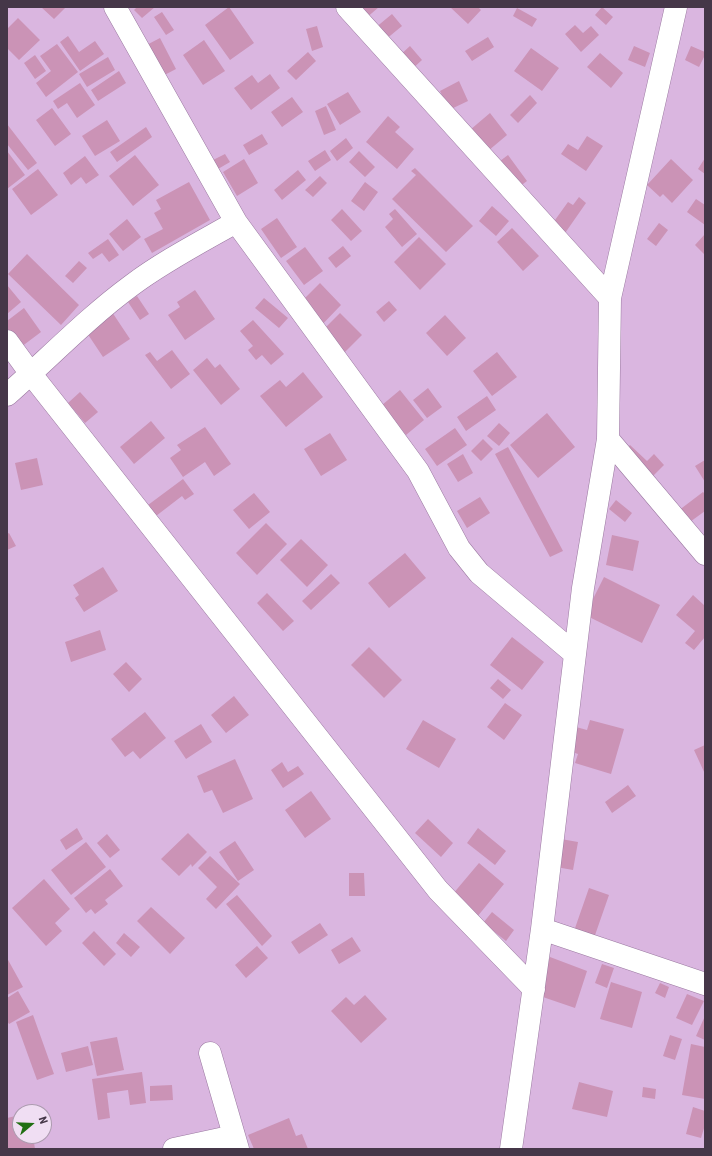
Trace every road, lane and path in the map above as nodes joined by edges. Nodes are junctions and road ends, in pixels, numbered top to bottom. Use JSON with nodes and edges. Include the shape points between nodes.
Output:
{"nodes":[{"id":1,"x":114,"y":7,"type":"edge"},
{"id":2,"x":347,"y":7,"type":"edge"},
{"id":3,"x":676,"y":7,"type":"edge"},
{"id":4,"x":236,"y":222,"type":"junction"},
{"id":5,"x":610,"y":298,"type":"junction"},
{"id":6,"x":7,"y":341,"type":"edge"},
{"id":7,"x":31,"y":374,"type":"junction"},
{"id":8,"x":7,"y":395,"type":"edge"},
{"id":9,"x":608,"y":439,"type":"junction"},
{"id":10,"x":705,"y":554,"type":"edge"},
{"id":11,"x":575,"y":654,"type":"junction"},
{"id":12,"x":542,"y":929,"type":"junction"},
{"id":13,"x":705,"y":984,"type":"edge"},
{"id":14,"x":534,"y":989,"type":"junction"},
{"id":15,"x":210,"y":1053,"type":"dead end"},
{"id":16,"x":236,"y":1142,"type":"edge"},
{"id":17,"x":174,"y":1149,"type":"edge"},
{"id":18,"x":511,"y":1149,"type":"edge"}],
"edges":[{"from":1,"to":4,"type":"street"},
{"from":2,"to":5,"type":"street"},
{"from":3,"to":5,"type":"street"},
{"from":4,"to":7,"type":"street","via":[[133,284],[98,311]]},
{"from":4,"to":11,"type":"street","via":[[418,471],[459,548],[479,573]]},
{"from":5,"to":9,"type":"street"},
{"from":6,"to":7,"type":"street"},
{"from":7,"to":8,"type":"street"},
{"from":7,"to":14,"type":"street","via":[[438,890]]},
{"from":9,"to":10,"type":"street"},
{"from":9,"to":11,"type":"street","via":[[583,588]]},
{"from":11,"to":12,"type":"street"},
{"from":12,"to":13,"type":"street"},
{"from":12,"to":14,"type":"street"},
{"from":14,"to":18,"type":"street"},
{"from":15,"to":16,"type":"street"},
{"from":16,"to":17,"type":"street"}]}
